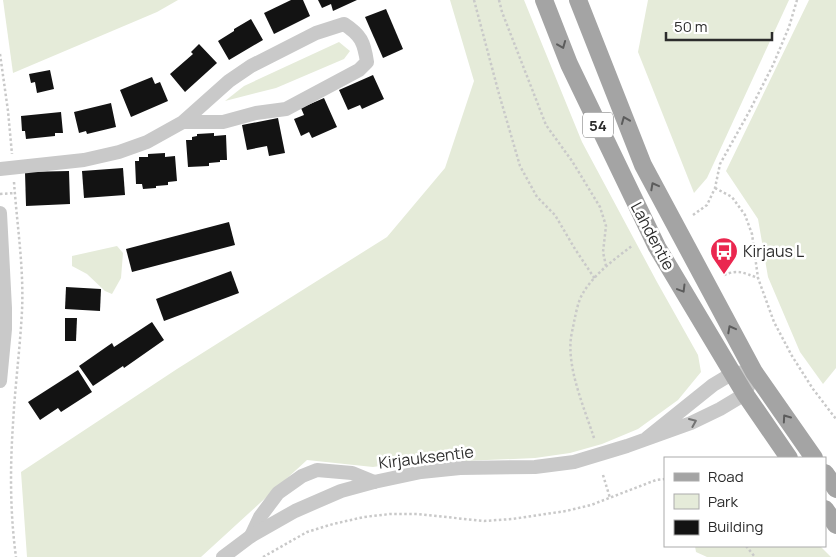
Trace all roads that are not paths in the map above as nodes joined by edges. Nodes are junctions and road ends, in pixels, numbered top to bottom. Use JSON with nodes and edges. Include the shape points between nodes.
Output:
{"nodes":[{"id":1,"x":544,"y":0,"type":"edge"},
{"id":2,"x":578,"y":0,"type":"edge"},
{"id":3,"x":183,"y":122,"type":"junction"},
{"id":4,"x":0,"y":169,"type":"edge"},
{"id":5,"x":0,"y":213,"type":"edge"},
{"id":6,"x":754,"y":372,"type":"junction"},
{"id":7,"x":734,"y":374,"type":"junction"},
{"id":8,"x":0,"y":381,"type":"edge"},
{"id":9,"x":745,"y":394,"type":"junction"},
{"id":10,"x":647,"y":438,"type":"junction"},
{"id":11,"x":789,"y":457,"type":"edge"},
{"id":12,"x":813,"y":457,"type":"edge"},
{"id":13,"x":826,"y":474,"type":"edge"},
{"id":14,"x":374,"y":482,"type":"junction"},
{"id":15,"x":836,"y":489,"type":"edge"},
{"id":16,"x":826,"y":510,"type":"edge"},
{"id":17,"x":836,"y":525,"type":"edge"},
{"id":18,"x":251,"y":536,"type":"junction"},
{"id":19,"x":223,"y":557,"type":"edge"}],
"edges":[{"from":1,"to":7,"type":"main road","name":"Lahdentie","number":"54","one_way":true,"via":[[569,64],[657,247]]},
{"from":6,"to":2,"type":"main road","name":"Lahdentie","number":"54","one_way":true,"via":[[643,165]]},
{"from":3,"to":3,"type":"street","via":[[223,122],[286,109],[359,70],[367,62],[365,49],[357,32],[344,24],[316,33],[251,66]]},
{"from":3,"to":4,"type":"street","via":[[147,142],[119,152],[84,160]]},
{"from":5,"to":8,"type":"street","via":[[5,329]]},
{"from":6,"to":7,"type":"street","name":"Kirjauksentie"},
{"from":6,"to":9,"type":"street"},
{"from":12,"to":6,"type":"main road","name":"Lahdentie","number":"54","one_way":true},
{"from":7,"to":9,"type":"main road","name":"Lahdentie","number":"54"},
{"from":7,"to":10,"type":"street","name":"Kirjauksentie","via":[[713,385]]},
{"from":10,"to":9,"type":"street","name":"Kirjauksentie","one_way":true,"via":[[691,423]]},
{"from":9,"to":11,"type":"main road","name":"Lahdentie","number":"54"},
{"from":10,"to":14,"type":"street","name":"Kirjauksentie","via":[[574,462],[534,467],[460,468]]},
{"from":13,"to":15,"type":"main road"},
{"from":14,"to":18,"type":"street","name":"Kirjauksentie","via":[[342,491],[295,511]]},
{"from":14,"to":18,"type":"street","via":[[352,473],[326,470],[302,476],[278,493]]},
{"from":16,"to":17,"type":"main road"},
{"from":18,"to":19,"type":"street","name":"Kirjauksentie"}]}
